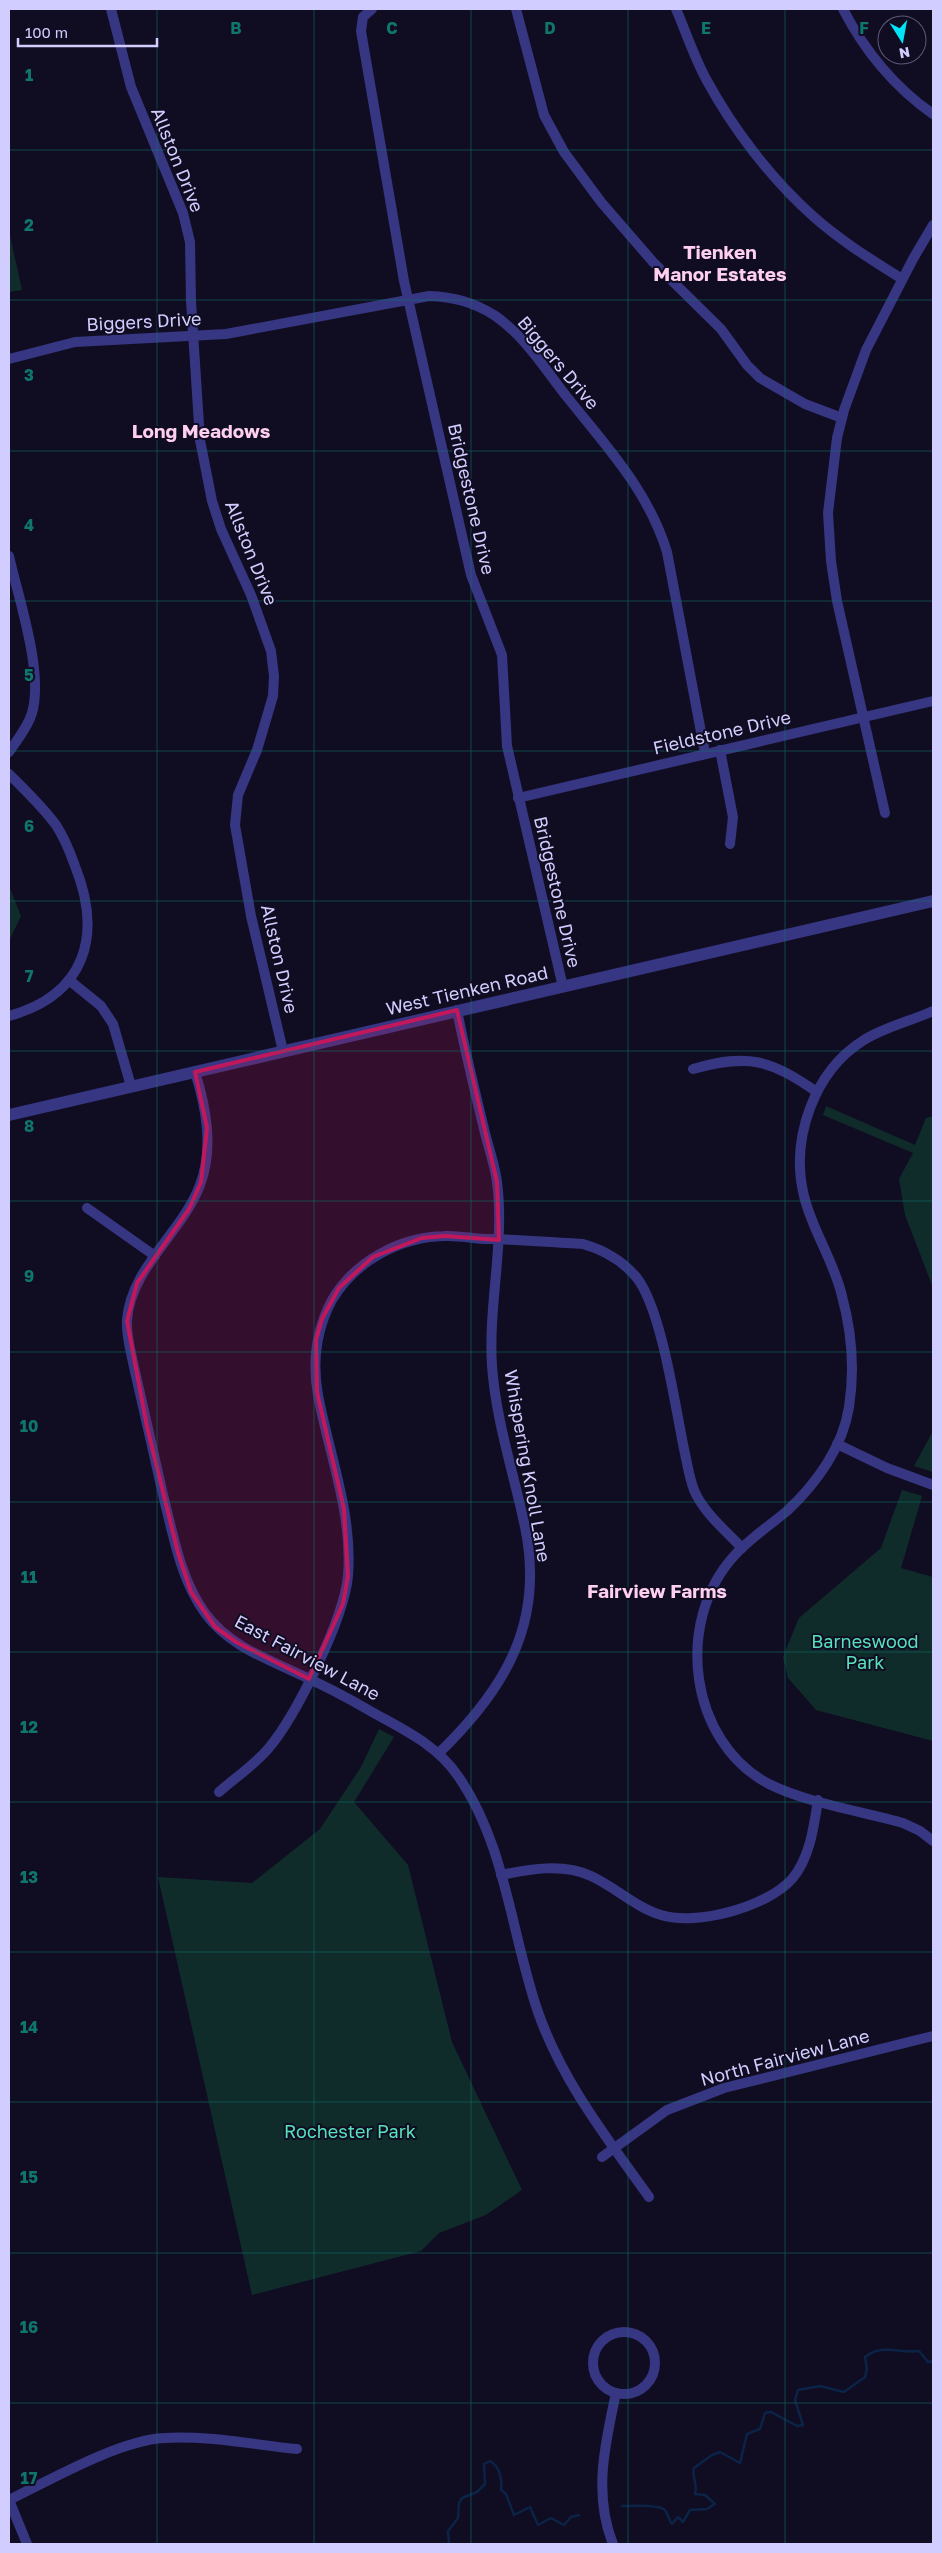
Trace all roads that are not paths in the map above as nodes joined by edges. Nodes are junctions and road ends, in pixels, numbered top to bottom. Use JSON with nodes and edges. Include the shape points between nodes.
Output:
{"nodes":[{"id":1,"x":111,"y":9,"type":"edge"},
{"id":2,"x":516,"y":9,"type":"edge"},
{"id":3,"x":676,"y":9,"type":"edge"},
{"id":4,"x":843,"y":9,"type":"edge"},
{"id":5,"x":368,"y":12,"type":"edge"},
{"id":6,"x":933,"y":114,"type":"edge"},
{"id":7,"x":933,"y":225,"type":"edge"},
{"id":8,"x":902,"y":279,"type":"junction"},
{"id":9,"x":408,"y":299,"type":"junction"},
{"id":10,"x":193,"y":335,"type":"junction"},
{"id":11,"x":9,"y":359,"type":"edge"},
{"id":12,"x":842,"y":418,"type":"junction"},
{"id":13,"x":9,"y":556,"type":"edge"},
{"id":14,"x":933,"y":701,"type":"edge"},
{"id":15,"x":864,"y":717,"type":"junction"},
{"id":16,"x":720,"y":750,"type":"junction"},
{"id":17,"x":9,"y":752,"type":"edge"},
{"id":18,"x":705,"y":753,"type":"junction"},
{"id":19,"x":9,"y":774,"type":"edge"},
{"id":20,"x":518,"y":798,"type":"junction"},
{"id":21,"x":885,"y":813,"type":"dead end"},
{"id":22,"x":730,"y":844,"type":"dead end"},
{"id":23,"x":933,"y":901,"type":"edge"},
{"id":24,"x":69,"y":980,"type":"junction"},
{"id":25,"x":563,"y":987,"type":"junction"},
{"id":26,"x":457,"y":1010,"type":"junction"},
{"id":27,"x":933,"y":1011,"type":"edge"},
{"id":28,"x":9,"y":1016,"type":"edge"},
{"id":29,"x":283,"y":1051,"type":"junction"},
{"id":30,"x":693,"y":1069,"type":"dead end"},
{"id":31,"x":195,"y":1072,"type":"junction"},
{"id":32,"x":131,"y":1086,"type":"junction"},
{"id":33,"x":817,"y":1092,"type":"junction"},
{"id":34,"x":9,"y":1115,"type":"edge"},
{"id":35,"x":87,"y":1208,"type":"dead end"},
{"id":36,"x":499,"y":1240,"type":"junction"},
{"id":37,"x":155,"y":1256,"type":"junction"},
{"id":38,"x":837,"y":1444,"type":"junction"},
{"id":39,"x":933,"y":1485,"type":"edge"},
{"id":40,"x":742,"y":1548,"type":"junction"},
{"id":41,"x":309,"y":1679,"type":"junction"},
{"id":42,"x":439,"y":1753,"type":"junction"},
{"id":43,"x":219,"y":1792,"type":"dead end"},
{"id":44,"x":818,"y":1800,"type":"junction"},
{"id":45,"x":933,"y":1841,"type":"edge"},
{"id":46,"x":501,"y":1875,"type":"junction"},
{"id":47,"x":933,"y":2036,"type":"edge"},
{"id":48,"x":614,"y":2148,"type":"junction"},
{"id":49,"x":602,"y":2157,"type":"dead end"},
{"id":50,"x":649,"y":2197,"type":"dead end"},
{"id":51,"x":616,"y":2393,"type":"junction"},
{"id":52,"x":297,"y":2449,"type":"dead end"},
{"id":53,"x":9,"y":2500,"type":"edge"},
{"id":54,"x":27,"y":2544,"type":"edge"},
{"id":55,"x":613,"y":2544,"type":"edge"}],
"edges":[{"from":1,"to":10,"type":"street","name":"Allston Drive","via":[[131,87],[184,220],[192,261]]},
{"from":2,"to":12,"type":"street","via":[[544,115],[564,152],[601,202],[653,262],[722,329],[760,378],[805,404]]},
{"from":3,"to":8,"type":"street","via":[[706,79],[739,130],[779,182],[853,248]]},
{"from":4,"to":6,"type":"street","via":[[867,49],[891,78]]},
{"from":5,"to":9,"type":"street","name":"Bridgestone Drive","via":[[361,31]]},
{"from":7,"to":8,"type":"street"},
{"from":8,"to":12,"type":"street","via":[[866,350]]},
{"from":9,"to":10,"type":"street","name":"Biggers Drive","via":[[288,324],[226,334]]},
{"from":9,"to":18,"type":"street","name":"Biggers Drive","via":[[429,296],[463,300],[496,316],[528,347],[632,478],[651,512],[667,552]]},
{"from":9,"to":20,"type":"street","name":"Bridgestone Drive","via":[[471,575],[502,655],[507,746]]},
{"from":10,"to":11,"type":"street","name":"Biggers Drive","via":[[75,342]]},
{"from":10,"to":29,"type":"street","name":"Allston Drive","via":[[200,440],[212,501],[271,651],[273,696],[257,750],[238,796],[235,825]]},
{"from":12,"to":15,"type":"street","via":[[828,513],[831,561]]},
{"from":13,"to":17,"type":"street","via":[[34,664],[35,688],[32,713]]},
{"from":14,"to":15,"type":"street","name":"Fieldstone Drive"},
{"from":15,"to":16,"type":"street","name":"Fieldstone Drive"},
{"from":15,"to":21,"type":"street"},
{"from":16,"to":18,"type":"street","name":"Fieldstone Drive"},
{"from":16,"to":22,"type":"street","via":[[732,810]]},
{"from":18,"to":20,"type":"street","name":"Fieldstone Drive"},
{"from":19,"to":24,"type":"street","via":[[56,826],[68,846],[83,885],[89,924],[85,947]]},
{"from":20,"to":25,"type":"street","name":"Bridgestone Drive"},
{"from":23,"to":25,"type":"street","name":"West Tienken Road"},
{"from":24,"to":28,"type":"street","via":[[45,1003]]},
{"from":24,"to":32,"type":"street","via":[[102,1006],[113,1024]]},
{"from":25,"to":26,"type":"street","name":"West Tienken Road"},
{"from":26,"to":29,"type":"street","name":"West Tienken Road"},
{"from":26,"to":36,"type":"street","name":"Whispering Knoll Lane","via":[[497,1182]]},
{"from":27,"to":33,"type":"street","via":[[864,1040],[835,1068]]},
{"from":29,"to":31,"type":"street","name":"West Tienken Road"},
{"from":30,"to":33,"type":"street","via":[[719,1062],[755,1061],[778,1068]]},
{"from":31,"to":32,"type":"street","name":"West Tienken Road"},
{"from":31,"to":37,"type":"street","name":"East Fairview Lane","via":[[207,1128],[201,1182],[188,1209]]},
{"from":32,"to":34,"type":"street","name":"West Tienken Road"},
{"from":33,"to":38,"type":"street","via":[[804,1120],[803,1195],[842,1293],[853,1369],[844,1432]]},
{"from":35,"to":37,"type":"street"},
{"from":36,"to":40,"type":"street","via":[[583,1244],[623,1264],[637,1279],[649,1299],[661,1342],[694,1490],[713,1517]]},
{"from":36,"to":41,"type":"street","via":[[445,1236],[422,1238],[373,1257],[339,1288],[322,1318],[316,1340],[317,1392],[344,1509],[348,1576],[343,1604]]},
{"from":36,"to":42,"type":"street","name":"Whispering Knoll Lane","via":[[492,1366],[525,1529],[529,1596],[512,1659],[500,1682],[483,1707]]},
{"from":37,"to":41,"type":"street","name":"East Fairview Lane","via":[[137,1283],[131,1302],[127,1321],[129,1341],[178,1553],[191,1592],[215,1627],[236,1642]]},
{"from":38,"to":39,"type":"street"},
{"from":38,"to":40,"type":"street","via":[[805,1494]]},
{"from":40,"to":44,"type":"street","via":[[718,1578],[696,1639],[698,1676],[705,1704],[721,1740],[738,1761],[751,1772],[787,1791]]},
{"from":41,"to":42,"type":"street","name":"East Fairview Lane","via":[[347,1696],[415,1735]]},
{"from":41,"to":43,"type":"street","via":[[272,1743]]},
{"from":42,"to":46,"type":"street","name":"East Fairview Lane","via":[[457,1774],[475,1804],[491,1840]]},
{"from":44,"to":45,"type":"street","via":[[903,1823]]},
{"from":44,"to":46,"type":"street","via":[[812,1838],[793,1878],[779,1891],[758,1902],[721,1913],[685,1919],[662,1915],[591,1876],[571,1870],[555,1868]]},
{"from":46,"to":48,"type":"street","name":"East Fairview Lane","via":[[528,1982],[551,2046],[570,2082]]},
{"from":47,"to":48,"type":"street","name":"North Fairview Lane","via":[[724,2088],[667,2110]]},
{"from":48,"to":49,"type":"street","name":"North Fairview Lane"},
{"from":48,"to":50,"type":"street","name":"East Fairview Lane"},
{"from":51,"to":51,"type":"street","via":[[635,2392],[644,2386],[654,2370],[655,2360],[641,2336],[630,2333],[610,2335],[595,2350],[594,2371],[598,2381]]},
{"from":51,"to":55,"type":"street","via":[[603,2455],[602,2491],[605,2518]]},
{"from":52,"to":53,"type":"street","via":[[180,2438],[147,2440],[86,2463]]},
{"from":53,"to":54,"type":"street"}]}
